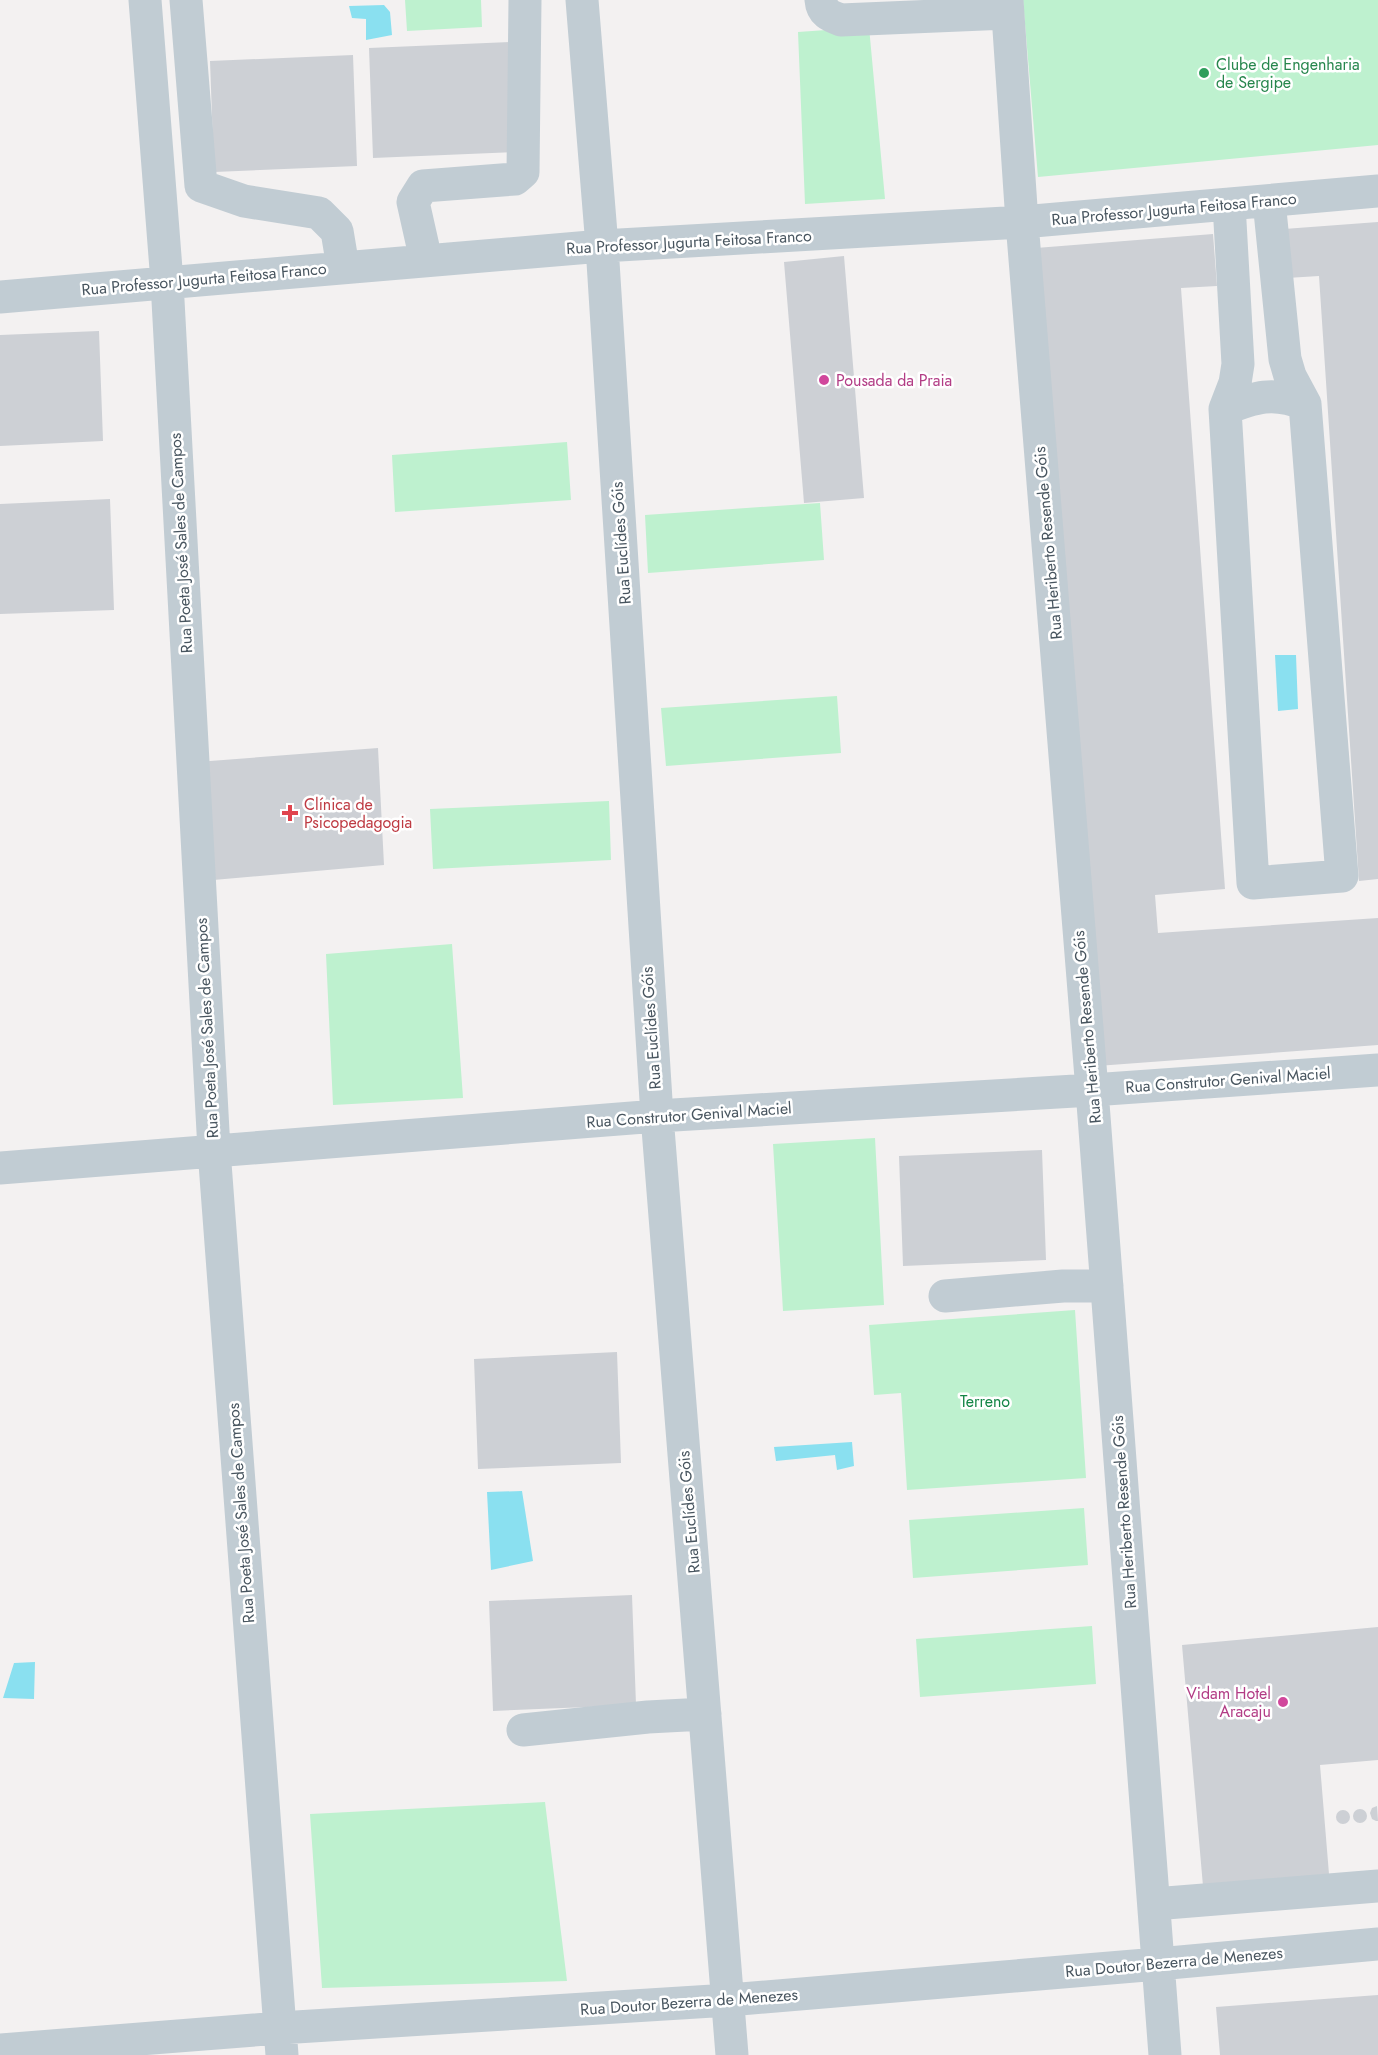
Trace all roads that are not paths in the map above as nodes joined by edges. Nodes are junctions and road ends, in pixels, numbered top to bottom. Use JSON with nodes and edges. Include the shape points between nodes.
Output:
{"nodes":[{"id":1,"x":145,"y":0,"type":"edge"},
{"id":2,"x":186,"y":0,"type":"edge"},
{"id":3,"x":525,"y":0,"type":"edge"},
{"id":4,"x":582,"y":0,"type":"edge"},
{"id":5,"x":821,"y":0,"type":"edge"},
{"id":6,"x":1007,"y":7,"type":"edge"},
{"id":7,"x":1378,"y":191,"type":"edge"},
{"id":8,"x":1269,"y":201,"type":"junction"},
{"id":9,"x":1229,"y":204,"type":"junction"},
{"id":10,"x":1022,"y":222,"type":"junction"},
{"id":11,"x":602,"y":246,"type":"junction"},
{"id":12,"x":426,"y":260,"type":"junction"},
{"id":13,"x":343,"y":267,"type":"junction"},
{"id":14,"x":167,"y":282,"type":"junction"},
{"id":15,"x":0,"y":297,"type":"edge"},
{"id":16,"x":1279,"y":298,"type":"junction"},
{"id":17,"x":1234,"y":302,"type":"junction"},
{"id":18,"x":1297,"y":390,"type":"junction"},
{"id":19,"x":1230,"y":396,"type":"junction"},
{"id":20,"x":1378,"y":1070,"type":"edge"},
{"id":21,"x":1092,"y":1090,"type":"junction"},
{"id":22,"x":657,"y":1116,"type":"junction"},
{"id":23,"x":214,"y":1150,"type":"junction"},
{"id":24,"x":0,"y":1168,"type":"edge"},
{"id":25,"x":1107,"y":1286,"type":"junction"},
{"id":26,"x":945,"y":1296,"type":"dead end"},
{"id":27,"x":705,"y":1714,"type":"junction"},
{"id":28,"x":523,"y":1730,"type":"dead end"},
{"id":29,"x":1378,"y":1886,"type":"edge"},
{"id":30,"x":1154,"y":1904,"type":"junction"},
{"id":31,"x":1378,"y":1944,"type":"edge"},
{"id":32,"x":1158,"y":1964,"type":"junction"},
{"id":33,"x":729,"y":2000,"type":"junction"},
{"id":34,"x":281,"y":2042,"type":"edge"},
{"id":35,"x":0,"y":2050,"type":"edge"},
{"id":36,"x":732,"y":2055,"type":"edge"},
{"id":37,"x":1165,"y":2055,"type":"edge"}],
"edges":[{"from":1,"to":14,"type":"street","name":"Rua Poeta José Sales de Campos"},
{"from":2,"to":13,"type":"street","via":[[201,186],[244,201],[319,213],[337,231]]},
{"from":3,"to":12,"type":"street","via":[[523,172],[515,178],[423,186],[413,202]]},
{"from":4,"to":11,"type":"street","name":"Rua Euclídes Góis"},
{"from":5,"to":6,"type":"street","via":[[828,16],[841,20]]},
{"from":6,"to":10,"type":"street","name":"Rua Heriberto Resende Góis"},
{"from":7,"to":8,"type":"street","name":"Rua Professor Jugurta Feitosa Franco"},
{"from":8,"to":9,"type":"street","name":"Rua Professor Jugurta Feitosa Franco"},
{"from":8,"to":16,"type":"street"},
{"from":9,"to":10,"type":"street","name":"Rua Professor Jugurta Feitosa Franco"},
{"from":9,"to":17,"type":"street"},
{"from":10,"to":11,"type":"street","name":"Rua Professor Jugurta Feitosa Franco"},
{"from":10,"to":21,"type":"street","name":"Rua Heriberto Resende Góis"},
{"from":11,"to":12,"type":"street","name":"Rua Professor Jugurta Feitosa Franco"},
{"from":11,"to":22,"type":"street","name":"Rua Euclídes Góis"},
{"from":12,"to":13,"type":"street","name":"Rua Professor Jugurta Feitosa Franco"},
{"from":13,"to":14,"type":"street","name":"Rua Professor Jugurta Feitosa Franco"},
{"from":14,"to":15,"type":"street","name":"Rua Professor Jugurta Feitosa Franco"},
{"from":14,"to":23,"type":"street","name":"Rua Poeta José Sales de Campos"},
{"from":16,"to":17,"type":"street"},
{"from":16,"to":18,"type":"street","via":[[1285,359]]},
{"from":17,"to":19,"type":"street","via":[[1238,364]]},
{"from":18,"to":19,"type":"street","via":[[1292,398]]},
{"from":18,"to":19,"type":"street","via":[[1342,876],[1253,883]]},
{"from":20,"to":21,"type":"street","name":"Rua Construtor Genival Maciel"},
{"from":21,"to":22,"type":"street","name":"Rua Construtor Genival Maciel"},
{"from":21,"to":25,"type":"street","name":"Rua Heriberto Resende Góis"},
{"from":22,"to":23,"type":"street","name":"Rua Construtor Genival Maciel"},
{"from":22,"to":27,"type":"street","name":"Rua Euclídes Góis"},
{"from":23,"to":24,"type":"street","name":"Rua Construtor Genival Maciel"},
{"from":23,"to":34,"type":"street","name":"Rua Poeta José Sales de Campos"},
{"from":25,"to":26,"type":"street"},
{"from":25,"to":30,"type":"street","name":"Rua Heriberto Resende Góis"},
{"from":27,"to":28,"type":"street"},
{"from":27,"to":33,"type":"street","name":"Rua Euclídes Góis"},
{"from":29,"to":30,"type":"street"},
{"from":30,"to":32,"type":"street","name":"Rua Heriberto Resende Góis"},
{"from":31,"to":32,"type":"street","name":"Rua Doutor Bezerra de Menezes"},
{"from":32,"to":33,"type":"street","name":"Rua Doutor Bezerra de Menezes"},
{"from":32,"to":37,"type":"street","name":"Rua Heriberto Resende Góis"},
{"from":33,"to":34,"type":"street","name":"Rua Doutor Bezerra de Menezes"},
{"from":33,"to":36,"type":"street","name":"Rua Euclídes Góis"},
{"from":34,"to":35,"type":"street","name":"Rua Doutor Bezerra de Menezes"}]}
